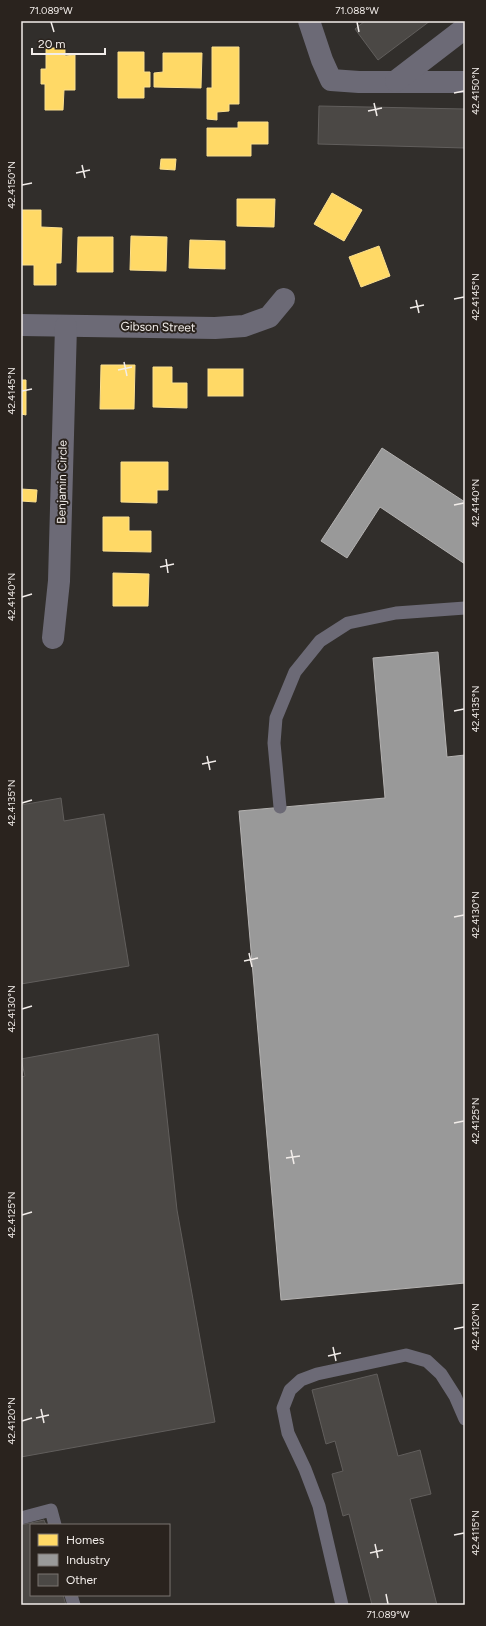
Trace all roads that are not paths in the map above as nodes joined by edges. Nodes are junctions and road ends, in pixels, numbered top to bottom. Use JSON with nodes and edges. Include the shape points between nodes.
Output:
{"nodes":[{"id":1,"x":309,"y":21,"type":"edge"},
{"id":2,"x":465,"y":28,"type":"edge"},
{"id":3,"x":396,"y":81,"type":"junction"},
{"id":4,"x":465,"y":82,"type":"edge"},
{"id":5,"x":284,"y":299,"type":"dead end"},
{"id":6,"x":21,"y":325,"type":"edge"},
{"id":7,"x":66,"y":326,"type":"junction"},
{"id":8,"x":465,"y":608,"type":"edge"},
{"id":9,"x":53,"y":638,"type":"dead end"},
{"id":10,"x":280,"y":807,"type":"dead end"},
{"id":11,"x":465,"y":1419,"type":"edge"},
{"id":12,"x":21,"y":1518,"type":"edge"},
{"id":13,"x":55,"y":1524,"type":"edge"},
{"id":14,"x":342,"y":1605,"type":"edge"}],
"edges":[{"from":1,"to":3,"type":"street","via":[[331,80]]},
{"from":2,"to":3,"type":"street"},
{"from":3,"to":4,"type":"street"},
{"from":5,"to":7,"type":"street","name":"Gibson Street","via":[[269,317],[244,326]]},
{"from":6,"to":7,"type":"street","name":"Gibson Street"},
{"from":7,"to":9,"type":"street","name":"Benjamin Circle","via":[[59,581]]},
{"from":8,"to":10,"type":"lane","via":[[396,613],[348,623],[320,641],[295,672],[276,718],[274,743]]},
{"from":11,"to":14,"type":"lane","via":[[441,1374],[427,1360],[406,1356],[317,1374],[301,1380],[290,1390],[283,1408],[288,1433],[319,1506]]},
{"from":12,"to":13,"type":"lane","via":[[51,1510]]}]}
